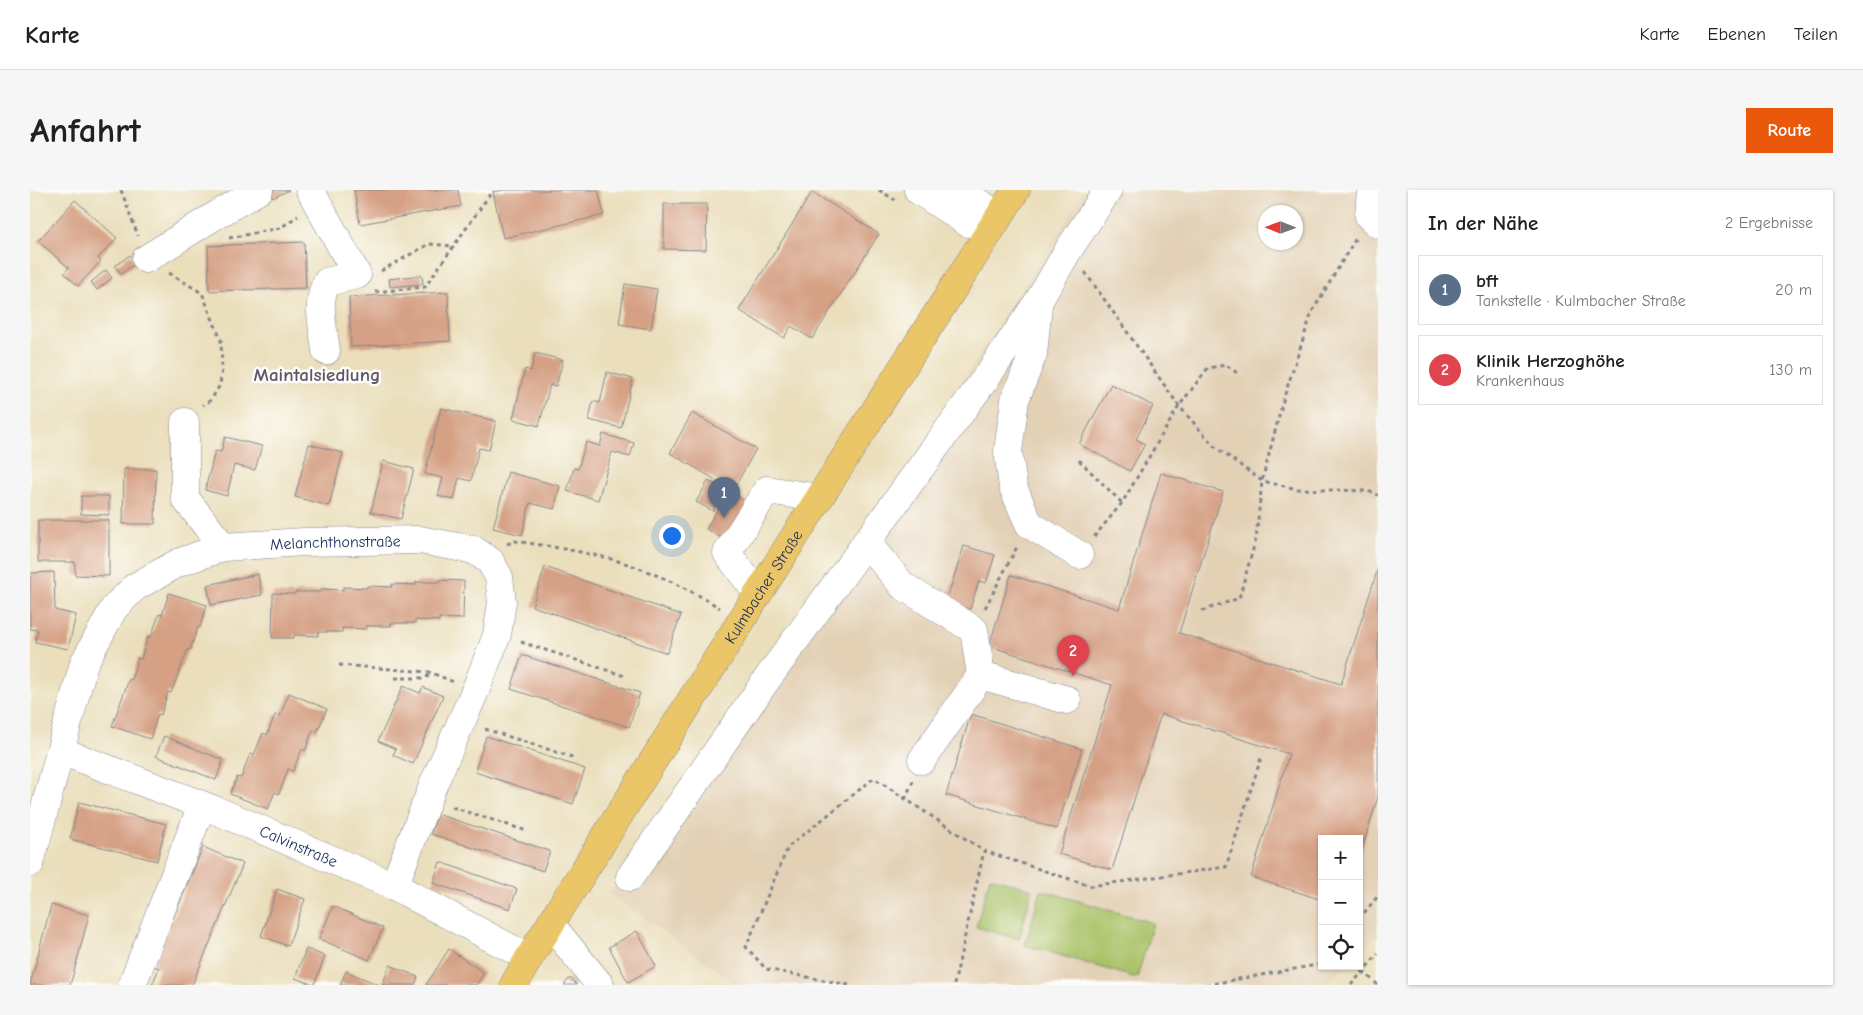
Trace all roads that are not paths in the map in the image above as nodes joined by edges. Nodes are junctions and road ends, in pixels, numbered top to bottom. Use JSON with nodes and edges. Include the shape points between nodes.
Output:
{"nodes":[{"id":1,"x":259,"y":190,"type":"edge"},
{"id":2,"x":918,"y":190,"type":"edge"},
{"id":3,"x":959,"y":190,"type":"edge"},
{"id":4,"x":1016,"y":190,"type":"edge"},
{"id":5,"x":1108,"y":190,"type":"edge"},
{"id":6,"x":314,"y":197,"type":"edge"},
{"id":7,"x":999,"y":216,"type":"junction"},
{"id":8,"x":968,"y":223,"type":"dead end"},
{"id":9,"x":146,"y":259,"type":"road end"},
{"id":10,"x":1038,"y":302,"type":"junction"},
{"id":11,"x":326,"y":351,"type":"dead end"},
{"id":12,"x":185,"y":422,"type":"road end"},
{"id":13,"x":820,"y":498,"type":"junction"},
{"id":14,"x":866,"y":542,"type":"junction"},
{"id":15,"x":223,"y":546,"type":"junction"},
{"id":16,"x":1079,"y":555,"type":"road end"},
{"id":17,"x":758,"y":594,"type":"junction"},
{"id":18,"x":982,"y":675,"type":"junction"},
{"id":19,"x":1067,"y":700,"type":"dead end"},
{"id":20,"x":61,"y":751,"type":"junction"},
{"id":21,"x":922,"y":760,"type":"dead end"},
{"id":22,"x":202,"y":805,"type":"junction"},
{"id":23,"x":30,"y":863,"type":"edge"},
{"id":24,"x":630,"y":877,"type":"dead end"},
{"id":25,"x":394,"y":886,"type":"junction"},
{"id":26,"x":551,"y":925,"type":"junction"},
{"id":27,"x":529,"y":958,"type":"junction"},
{"id":28,"x":132,"y":985,"type":"edge"},
{"id":29,"x":514,"y":985,"type":"edge"},
{"id":30,"x":600,"y":985,"type":"edge"}],
"edges":[{"from":1,"to":9,"type":"street"},
{"from":2,"to":8,"type":"street"},
{"from":3,"to":7,"type":"street"},
{"from":4,"to":7,"type":"main road","name":"Kulmbacher Straße"},
{"from":5,"to":10,"type":"street"},
{"from":6,"to":11,"type":"street","via":[[357,275],[327,282],[323,288]]},
{"from":7,"to":13,"type":"main road","name":"Kulmbacher Straße"},
{"from":10,"to":14,"type":"street"},
{"from":10,"to":16,"type":"street","via":[[1032,354],[1015,400],[1008,451],[1013,487],[1029,524]]},
{"from":12,"to":15,"type":"street","via":[[184,498]]},
{"from":13,"to":17,"type":"main road","name":"Kulmbacher Straße"},
{"from":13,"to":17,"type":"street","via":[[767,490],[727,553]]},
{"from":14,"to":18,"type":"street","via":[[903,586],[974,630]]},
{"from":14,"to":24,"type":"street"},
{"from":15,"to":20,"type":"street","name":"Melanchthonstraße","via":[[154,576],[135,587],[114,608],[84,663]]},
{"from":15,"to":25,"type":"street","name":"Melanchthonstraße","via":[[420,540],[474,550],[490,561],[499,577],[502,602],[497,635]]},
{"from":17,"to":26,"type":"main road","name":"Kulmbacher Straße"},
{"from":18,"to":19,"type":"street"},
{"from":18,"to":21,"type":"street"},
{"from":20,"to":22,"type":"street","name":"Calvinstraße"},
{"from":20,"to":23,"type":"street","name":"Melanchthonstraße"},
{"from":22,"to":25,"type":"street","name":"Calvinstraße"},
{"from":22,"to":28,"type":"street"},
{"from":25,"to":27,"type":"street","name":"Calvinstraße"},
{"from":26,"to":27,"type":"main road","name":"Kulmbacher Straße"},
{"from":26,"to":30,"type":"street"},
{"from":27,"to":29,"type":"main road","name":"Kulmbacher Straße"}]}
